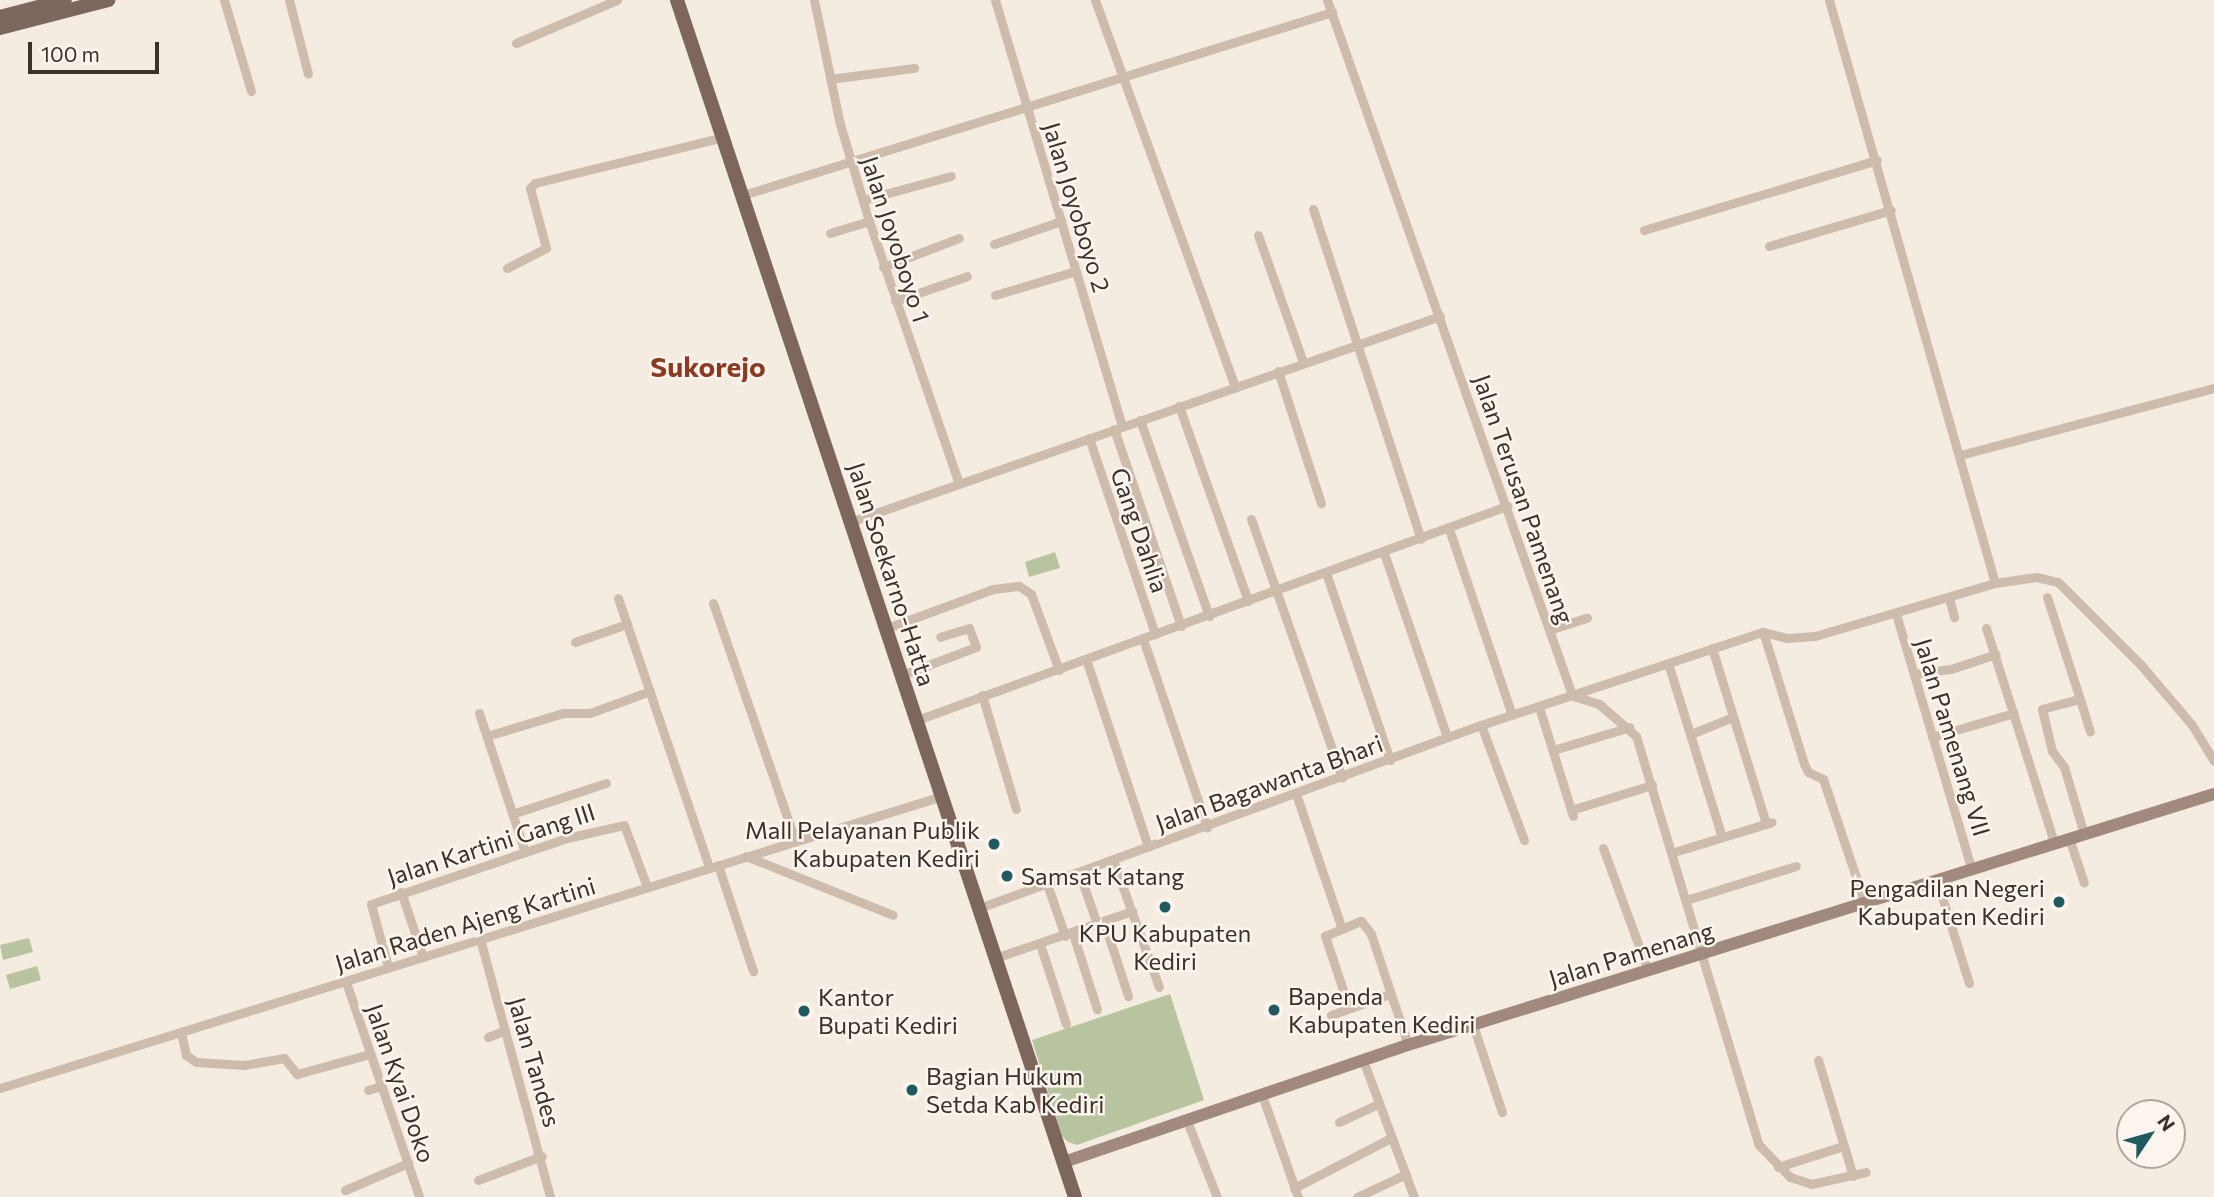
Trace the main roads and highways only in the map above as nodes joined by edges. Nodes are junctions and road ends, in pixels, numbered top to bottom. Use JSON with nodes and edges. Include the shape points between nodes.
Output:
{"nodes":[{"id":1,"x":65,"y":0,"type":"edge"},
{"id":2,"x":108,"y":0,"type":"edge"},
{"id":3,"x":677,"y":0,"type":"edge"},
{"id":4,"x":0,"y":17,"type":"edge"},
{"id":5,"x":0,"y":29,"type":"edge"},
{"id":6,"x":2214,"y":794,"type":"edge"},
{"id":7,"x":1063,"y":1162,"type":"junction"},
{"id":8,"x":1075,"y":1197,"type":"edge"}],
"edges":[{"from":1,"to":4,"type":"main road"},
{"from":2,"to":5,"type":"main road"},
{"from":3,"to":7,"type":"main road","name":"Jalan Soekarno-Hatta"},
{"from":6,"to":7,"type":"main road","name":"Jalan Pamenang","via":[[1408,1045]]},
{"from":7,"to":8,"type":"main road","name":"Jalan Soekarno-Hatta"}]}
